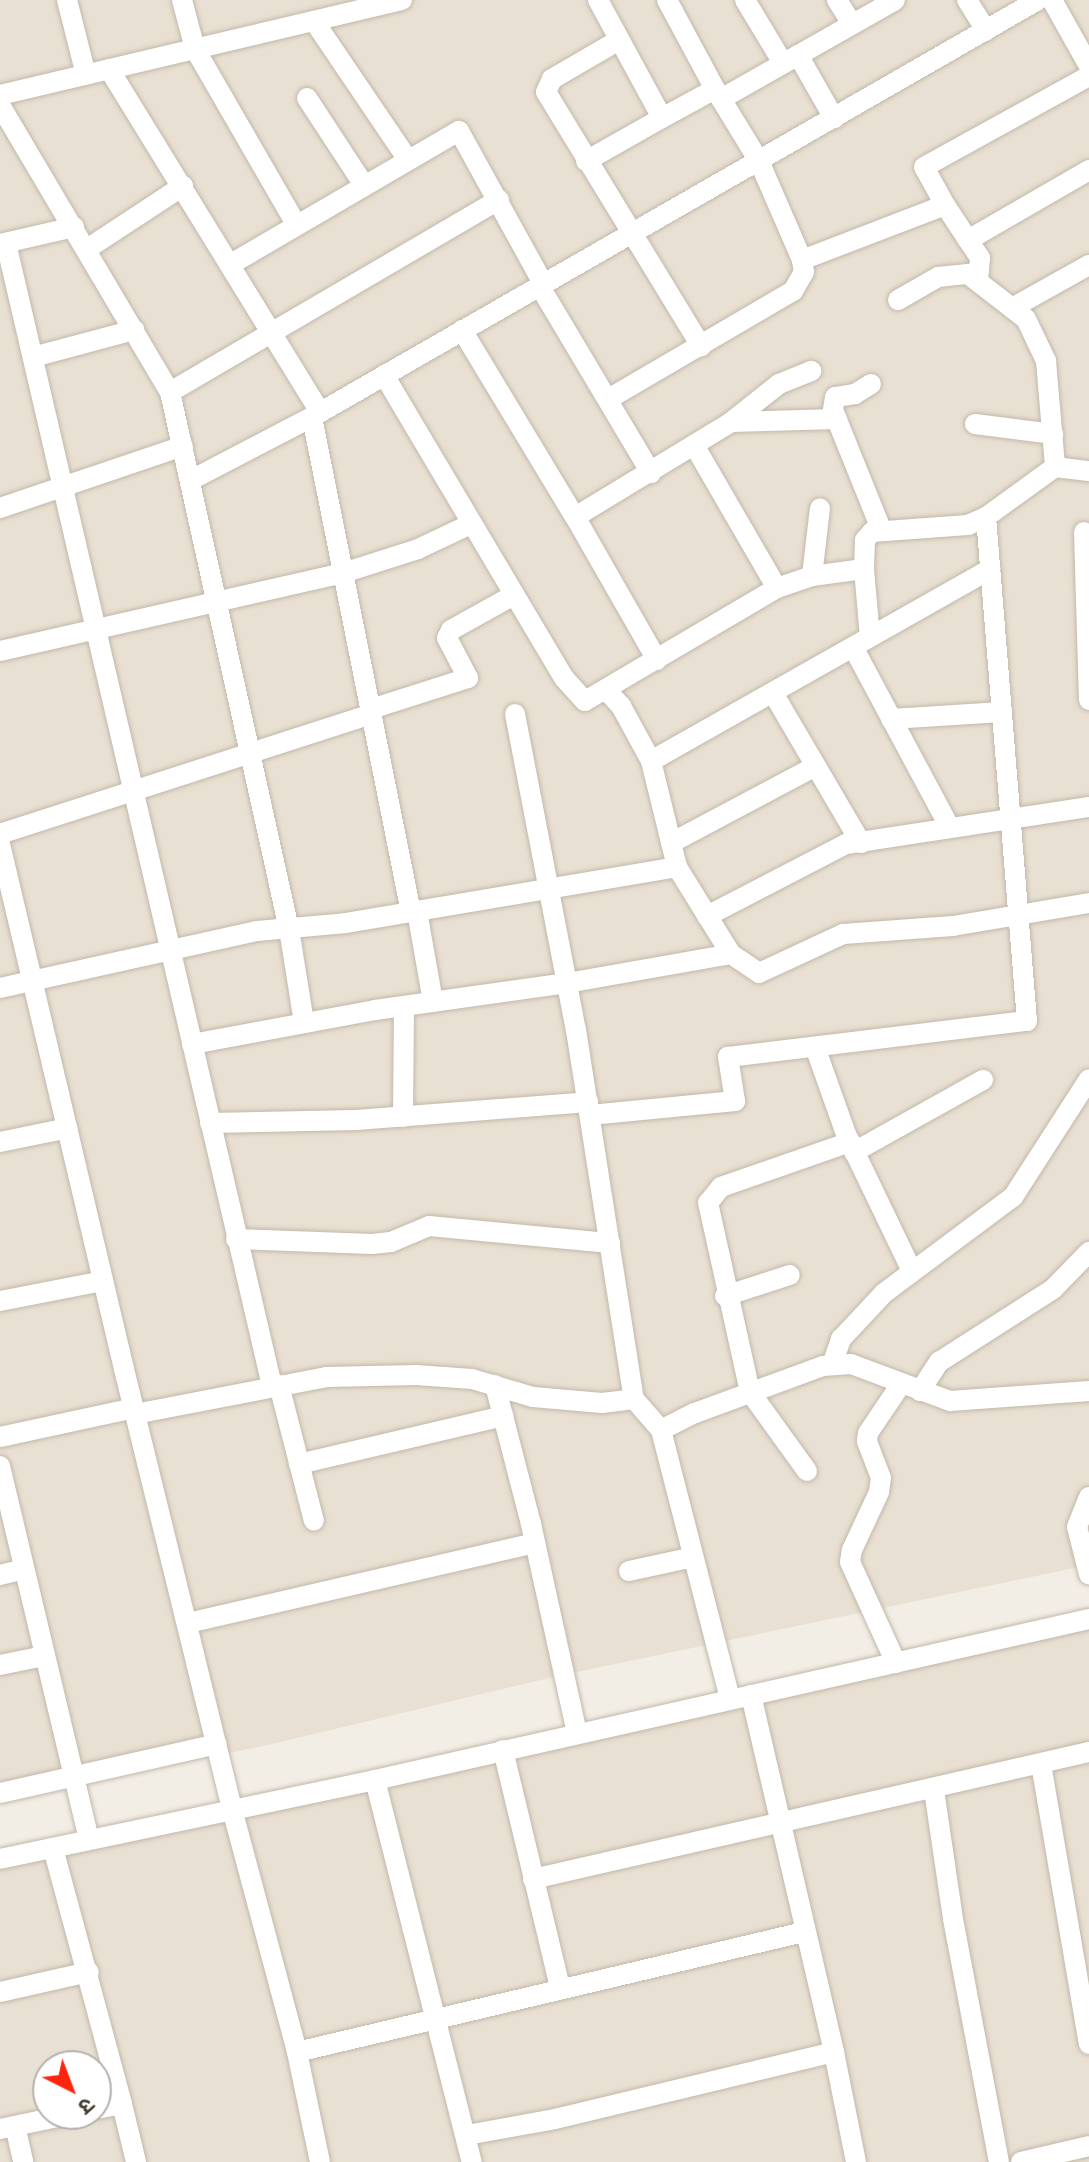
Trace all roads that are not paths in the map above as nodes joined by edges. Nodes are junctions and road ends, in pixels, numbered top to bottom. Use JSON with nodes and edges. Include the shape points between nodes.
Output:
{"nodes":[{"id":1,"x":67,"y":0,"type":"edge"},
{"id":2,"x":182,"y":0,"type":"edge"},
{"id":3,"x":402,"y":0,"type":"edge"},
{"id":4,"x":598,"y":0,"type":"edge"},
{"id":5,"x":667,"y":0,"type":"edge"},
{"id":6,"x":745,"y":0,"type":"edge"},
{"id":7,"x":837,"y":0,"type":"edge"},
{"id":8,"x":895,"y":0,"type":"edge"},
{"id":9,"x":967,"y":0,"type":"edge"},
{"id":10,"x":1038,"y":0,"type":"edge"},
{"id":11,"x":1052,"y":0,"type":"edge"},
{"id":12,"x":336,"y":8,"type":"edge"},
{"id":13,"x":314,"y":21,"type":"junction"},
{"id":14,"x":852,"y":24,"type":"junction"},
{"id":15,"x":986,"y":31,"type":"junction"},
{"id":16,"x":619,"y":40,"type":"junction"},
{"id":17,"x":195,"y":49,"type":"junction"},
{"id":18,"x":790,"y":59,"type":"junction"},
{"id":19,"x":1089,"y":66,"type":"edge"},
{"id":20,"x":109,"y":69,"type":"junction"},
{"id":21,"x":86,"y":75,"type":"junction"},
{"id":22,"x":1089,"y":76,"type":"edge"},
{"id":23,"x":718,"y":94,"type":"junction"},
{"id":24,"x":0,"y":95,"type":"edge"},
{"id":25,"x":307,"y":98,"type":"dead end"},
{"id":26,"x":0,"y":105,"type":"edge"},
{"id":27,"x":662,"y":118,"type":"junction"},
{"id":28,"x":834,"y":118,"type":"junction"},
{"id":29,"x":408,"y":160,"type":"junction"},
{"id":30,"x":586,"y":161,"type":"junction"},
{"id":31,"x":759,"y":161,"type":"junction"},
{"id":32,"x":1089,"y":170,"type":"edge"},
{"id":33,"x":364,"y":185,"type":"junction"},
{"id":34,"x":183,"y":186,"type":"junction"},
{"id":35,"x":499,"y":200,"type":"junction"},
{"id":36,"x":945,"y":205,"type":"junction"},
{"id":37,"x":296,"y":224,"type":"junction"},
{"id":38,"x":74,"y":227,"type":"junction"},
{"id":39,"x":629,"y":233,"type":"junction"},
{"id":40,"x":968,"y":240,"type":"junction"},
{"id":41,"x":3,"y":244,"type":"edge"},
{"id":42,"x":87,"y":249,"type":"junction"},
{"id":43,"x":802,"y":260,"type":"junction"},
{"id":44,"x":231,"y":264,"type":"junction"},
{"id":45,"x":1089,"y":265,"type":"edge"},
{"id":46,"x":978,"y":279,"type":"junction"},
{"id":47,"x":541,"y":284,"type":"junction"},
{"id":48,"x":898,"y":300,"type":"dead end"},
{"id":49,"x":1012,"y":308,"type":"junction"},
{"id":50,"x":134,"y":330,"type":"junction"},
{"id":51,"x":462,"y":330,"type":"junction"},
{"id":52,"x":273,"y":333,"type":"junction"},
{"id":53,"x":701,"y":346,"type":"junction"},
{"id":54,"x":33,"y":357,"type":"junction"},
{"id":55,"x":811,"y":371,"type":"dead end"},
{"id":56,"x":384,"y":375,"type":"junction"},
{"id":57,"x":871,"y":384,"type":"dead end"},
{"id":58,"x":170,"y":392,"type":"junction"},
{"id":59,"x":608,"y":399,"type":"junction"},
{"id":60,"x":316,"y":415,"type":"junction"},
{"id":61,"x":837,"y":419,"type":"junction"},
{"id":62,"x":731,"y":422,"type":"junction"},
{"id":63,"x":975,"y":424,"type":"dead end"},
{"id":64,"x":1053,"y":434,"type":"junction"},
{"id":65,"x":694,"y":445,"type":"junction"},
{"id":66,"x":183,"y":446,"type":"junction"},
{"id":67,"x":1055,"y":467,"type":"junction"},
{"id":68,"x":1089,"y":471,"type":"edge"},
{"id":69,"x":651,"y":473,"type":"junction"},
{"id":70,"x":191,"y":480,"type":"junction"},
{"id":71,"x":64,"y":487,"type":"junction"},
{"id":72,"x":0,"y":508,"type":"edge"},
{"id":73,"x":820,"y":508,"type":"dead end"},
{"id":74,"x":575,"y":517,"type":"junction"},
{"id":75,"x":986,"y":517,"type":"junction"},
{"id":76,"x":471,"y":524,"type":"junction"},
{"id":77,"x":881,"y":529,"type":"junction"},
{"id":78,"x":1084,"y":532,"type":"dead end"},
{"id":79,"x":864,"y":569,"type":"junction"},
{"id":80,"x":990,"y":569,"type":"junction"},
{"id":81,"x":343,"y":573,"type":"junction"},
{"id":82,"x":812,"y":576,"type":"junction"},
{"id":83,"x":777,"y":588,"type":"junction"},
{"id":84,"x":514,"y":595,"type":"junction"},
{"id":85,"x":216,"y":603,"type":"junction"},
{"id":86,"x":1087,"y":622,"type":"edge"},
{"id":87,"x":96,"y":630,"type":"junction"},
{"id":88,"x":862,"y":642,"type":"junction"},
{"id":89,"x":0,"y":651,"type":"edge"},
{"id":90,"x":657,"y":660,"type":"junction"},
{"id":91,"x":607,"y":691,"type":"junction"},
{"id":92,"x":773,"y":693,"type":"junction"},
{"id":93,"x":1089,"y":700,"type":"edge"},
{"id":94,"x":371,"y":712,"type":"junction"},
{"id":95,"x":1002,"y":712,"type":"junction"},
{"id":96,"x":515,"y":714,"type":"dead end"},
{"id":97,"x":891,"y":719,"type":"junction"},
{"id":98,"x":249,"y":752,"type":"junction"},
{"id":99,"x":651,"y":761,"type":"junction"},
{"id":100,"x":816,"y":766,"type":"junction"},
{"id":101,"x":132,"y":789,"type":"junction"},
{"id":102,"x":1089,"y":807,"type":"edge"},
{"id":103,"x":1011,"y":816,"type":"junction"},
{"id":104,"x":950,"y":828,"type":"junction"},
{"id":105,"x":0,"y":834,"type":"edge"},
{"id":106,"x":671,"y":843,"type":"junction"},
{"id":107,"x":861,"y":843,"type":"junction"},
{"id":108,"x":0,"y":844,"type":"edge"},
{"id":109,"x":677,"y":867,"type":"junction"},
{"id":110,"x":548,"y":889,"type":"junction"},
{"id":111,"x":1089,"y":903,"type":"edge"},
{"id":112,"x":414,"y":912,"type":"junction"},
{"id":113,"x":1019,"y":915,"type":"junction"},
{"id":114,"x":707,"y":916,"type":"junction"},
{"id":115,"x":289,"y":929,"type":"junction"},
{"id":116,"x":168,"y":949,"type":"junction"},
{"id":117,"x":731,"y":954,"type":"junction"},
{"id":118,"x":33,"y":981,"type":"junction"},
{"id":119,"x":567,"y":983,"type":"junction"},
{"id":120,"x":0,"y":988,"type":"edge"},
{"id":121,"x":433,"y":1002,"type":"junction"},
{"id":122,"x":404,"y":1006,"type":"junction"},
{"id":123,"x":304,"y":1023,"type":"junction"},
{"id":124,"x":192,"y":1044,"type":"junction"},
{"id":125,"x":815,"y":1047,"type":"junction"},
{"id":126,"x":1089,"y":1079,"type":"edge"},
{"id":127,"x":983,"y":1080,"type":"dead end"},
{"id":128,"x":589,"y":1108,"type":"junction"},
{"id":129,"x":403,"y":1117,"type":"junction"},
{"id":130,"x":210,"y":1123,"type":"junction"},
{"id":131,"x":68,"y":1128,"type":"junction"},
{"id":132,"x":0,"y":1142,"type":"edge"},
{"id":133,"x":852,"y":1147,"type":"junction"},
{"id":134,"x":236,"y":1239,"type":"junction"},
{"id":135,"x":610,"y":1243,"type":"junction"},
{"id":136,"x":1089,"y":1252,"type":"edge"},
{"id":137,"x":912,"y":1271,"type":"junction"},
{"id":138,"x":790,"y":1275,"type":"dead end"},
{"id":139,"x":103,"y":1281,"type":"junction"},
{"id":140,"x":725,"y":1296,"type":"junction"},
{"id":141,"x":0,"y":1301,"type":"edge"},
{"id":142,"x":832,"y":1365,"type":"junction"},
{"id":143,"x":275,"y":1385,"type":"junction"},
{"id":144,"x":495,"y":1385,"type":"junction"},
{"id":145,"x":910,"y":1388,"type":"junction"},
{"id":146,"x":1089,"y":1391,"type":"edge"},
{"id":147,"x":750,"y":1392,"type":"junction"},
{"id":148,"x":634,"y":1399,"type":"junction"},
{"id":149,"x":134,"y":1411,"type":"junction"},
{"id":150,"x":503,"y":1416,"type":"junction"},
{"id":151,"x":661,"y":1430,"type":"junction"},
{"id":152,"x":0,"y":1437,"type":"edge"},
{"id":153,"x":299,"y":1464,"type":"junction"},
{"id":154,"x":0,"y":1466,"type":"edge"},
{"id":155,"x":807,"y":1471,"type":"dead end"},
{"id":156,"x":1089,"y":1497,"type":"edge"},
{"id":157,"x":314,"y":1521,"type":"dead end"},
{"id":158,"x":535,"y":1543,"type":"junction"},
{"id":159,"x":694,"y":1557,"type":"junction"},
{"id":160,"x":24,"y":1569,"type":"junction"},
{"id":161,"x":629,"y":1571,"type":"dead end"},
{"id":162,"x":1089,"y":1574,"type":"edge"},
{"id":163,"x":0,"y":1575,"type":"edge"},
{"id":164,"x":1089,"y":1619,"type":"edge"},
{"id":165,"x":188,"y":1623,"type":"junction"},
{"id":166,"x":44,"y":1656,"type":"junction"},
{"id":167,"x":896,"y":1663,"type":"junction"},
{"id":168,"x":0,"y":1665,"type":"edge"},
{"id":169,"x":751,"y":1695,"type":"junction"},
{"id":170,"x":730,"y":1699,"type":"junction"},
{"id":171,"x":577,"y":1733,"type":"junction"},
{"id":172,"x":217,"y":1744,"type":"junction"},
{"id":173,"x":503,"y":1750,"type":"junction"},
{"id":174,"x":1089,"y":1752,"type":"edge"},
{"id":175,"x":1041,"y":1764,"type":"junction"},
{"id":176,"x":73,"y":1776,"type":"junction"},
{"id":177,"x":375,"y":1780,"type":"junction"},
{"id":178,"x":934,"y":1790,"type":"junction"},
{"id":179,"x":0,"y":1793,"type":"edge"},
{"id":180,"x":232,"y":1809,"type":"junction"},
{"id":181,"x":779,"y":1822,"type":"junction"},
{"id":182,"x":89,"y":1840,"type":"junction"},
{"id":183,"x":53,"y":1848,"type":"junction"},
{"id":184,"x":0,"y":1859,"type":"edge"},
{"id":185,"x":533,"y":1879,"type":"junction"},
{"id":186,"x":804,"y":1932,"type":"junction"},
{"id":187,"x":89,"y":1972,"type":"junction"},
{"id":188,"x":560,"y":1988,"type":"junction"},
{"id":189,"x":0,"y":1992,"type":"edge"},
{"id":190,"x":434,"y":2019,"type":"junction"},
{"id":191,"x":1089,"y":2044,"type":"edge"},
{"id":192,"x":297,"y":2052,"type":"junction"},
{"id":193,"x":834,"y":2052,"type":"junction"},
{"id":194,"x":122,"y":2104,"type":"junction"},
{"id":195,"x":112,"y":2106,"type":"edge"},
{"id":196,"x":32,"y":2122,"type":"edge"},
{"id":197,"x":7,"y":2127,"type":"edge"},
{"id":198,"x":467,"y":2135,"type":"junction"},
{"id":199,"x":1089,"y":2146,"type":"edge"},
{"id":200,"x":23,"y":2162,"type":"edge"},
{"id":201,"x":136,"y":2162,"type":"edge"},
{"id":202,"x":320,"y":2162,"type":"edge"},
{"id":203,"x":472,"y":2162,"type":"edge"},
{"id":204,"x":856,"y":2162,"type":"edge"},
{"id":205,"x":999,"y":2162,"type":"edge"},
{"id":206,"x":1021,"y":2162,"type":"edge"}],
"edges":[{"from":1,"to":21,"type":"street"},
{"from":2,"to":17,"type":"street"},
{"from":3,"to":12,"type":"street"},
{"from":4,"to":16,"type":"street"},
{"from":5,"to":23,"type":"street"},
{"from":6,"to":18,"type":"street"},
{"from":7,"to":14,"type":"street"},
{"from":8,"to":14,"type":"street"},
{"from":9,"to":15,"type":"street"},
{"from":10,"to":15,"type":"street"},
{"from":11,"to":19,"type":"street"},
{"from":12,"to":13,"type":"street"},
{"from":13,"to":17,"type":"street"},
{"from":13,"to":29,"type":"street"},
{"from":14,"to":18,"type":"street"},
{"from":15,"to":28,"type":"street"},
{"from":16,"to":27,"type":"street"},
{"from":16,"to":30,"type":"street","via":[[547,86],[549,100]]},
{"from":17,"to":20,"type":"street"},
{"from":17,"to":37,"type":"street"},
{"from":18,"to":23,"type":"street"},
{"from":18,"to":28,"type":"street"},
{"from":20,"to":21,"type":"street"},
{"from":20,"to":34,"type":"street"},
{"from":21,"to":24,"type":"street"},
{"from":22,"to":36,"type":"street","via":[[924,167]]},
{"from":23,"to":27,"type":"street"},
{"from":23,"to":31,"type":"street"},
{"from":25,"to":33,"type":"street"},
{"from":26,"to":38,"type":"street"},
{"from":27,"to":30,"type":"street"},
{"from":28,"to":31,"type":"street"},
{"from":29,"to":33,"type":"street"},
{"from":29,"to":35,"type":"street","via":[[459,131]]},
{"from":30,"to":39,"type":"street"},
{"from":31,"to":39,"type":"street"},
{"from":31,"to":43,"type":"street"},
{"from":32,"to":40,"type":"street"},
{"from":33,"to":37,"type":"street"},
{"from":34,"to":42,"type":"street"},
{"from":34,"to":44,"type":"street"},
{"from":35,"to":47,"type":"street"},
{"from":35,"to":52,"type":"street"},
{"from":36,"to":40,"type":"street"},
{"from":36,"to":43,"type":"street"},
{"from":37,"to":44,"type":"street"},
{"from":38,"to":41,"type":"street"},
{"from":38,"to":42,"type":"street"},
{"from":39,"to":47,"type":"street"},
{"from":39,"to":53,"type":"street"},
{"from":40,"to":46,"type":"street","via":[[980,258]]},
{"from":41,"to":54,"type":"street"},
{"from":42,"to":50,"type":"street"},
{"from":43,"to":53,"type":"street","via":[[804,272],[793,291]]},
{"from":44,"to":52,"type":"street"},
{"from":45,"to":49,"type":"street"},
{"from":46,"to":48,"type":"street","via":[[954,273],[938,277]]},
{"from":46,"to":49,"type":"street"},
{"from":47,"to":51,"type":"street"},
{"from":47,"to":59,"type":"street"},
{"from":49,"to":64,"type":"street","via":[[1035,332],[1046,361]]},
{"from":50,"to":54,"type":"street"},
{"from":50,"to":58,"type":"street"},
{"from":51,"to":56,"type":"street"},
{"from":51,"to":74,"type":"street"},
{"from":52,"to":58,"type":"street"},
{"from":52,"to":60,"type":"street"},
{"from":53,"to":59,"type":"street"},
{"from":54,"to":71,"type":"street"},
{"from":55,"to":62,"type":"street","via":[[779,384]]},
{"from":56,"to":60,"type":"street"},
{"from":56,"to":76,"type":"street"},
{"from":57,"to":61,"type":"street","via":[[835,397]]},
{"from":58,"to":66,"type":"street"},
{"from":59,"to":69,"type":"street"},
{"from":60,"to":70,"type":"street"},
{"from":60,"to":81,"type":"street"},
{"from":61,"to":62,"type":"street"},
{"from":61,"to":77,"type":"street"},
{"from":62,"to":65,"type":"street"},
{"from":63,"to":64,"type":"street"},
{"from":64,"to":67,"type":"street"},
{"from":65,"to":69,"type":"street"},
{"from":65,"to":83,"type":"street"},
{"from":66,"to":70,"type":"street"},
{"from":66,"to":71,"type":"street"},
{"from":67,"to":68,"type":"street"},
{"from":67,"to":75,"type":"street"},
{"from":69,"to":74,"type":"street"},
{"from":70,"to":85,"type":"street"},
{"from":71,"to":72,"type":"street"},
{"from":71,"to":87,"type":"street"},
{"from":73,"to":82,"type":"street"},
{"from":74,"to":90,"type":"street"},
{"from":75,"to":77,"type":"street","via":[[939,529]]},
{"from":75,"to":80,"type":"street"},
{"from":76,"to":81,"type":"street","via":[[418,549]]},
{"from":76,"to":84,"type":"street"},
{"from":77,"to":79,"type":"street","via":[[865,540]]},
{"from":78,"to":86,"type":"street"},
{"from":79,"to":82,"type":"street"},
{"from":79,"to":88,"type":"street"},
{"from":80,"to":88,"type":"street"},
{"from":80,"to":95,"type":"street"},
{"from":81,"to":85,"type":"street"},
{"from":81,"to":94,"type":"street"},
{"from":82,"to":83,"type":"street"},
{"from":83,"to":90,"type":"street"},
{"from":84,"to":91,"type":"street","via":[[577,697],[585,701]]},
{"from":84,"to":94,"type":"street","via":[[451,630],[447,638],[468,678]]},
{"from":85,"to":87,"type":"street"},
{"from":85,"to":98,"type":"street"},
{"from":86,"to":93,"type":"street"},
{"from":87,"to":89,"type":"street"},
{"from":87,"to":101,"type":"street"},
{"from":88,"to":92,"type":"street"},
{"from":88,"to":97,"type":"street"},
{"from":90,"to":91,"type":"street"},
{"from":91,"to":99,"type":"street"},
{"from":92,"to":99,"type":"street"},
{"from":92,"to":100,"type":"street"},
{"from":94,"to":98,"type":"street"},
{"from":94,"to":112,"type":"street"},
{"from":95,"to":97,"type":"street"},
{"from":95,"to":103,"type":"street"},
{"from":96,"to":110,"type":"street"},
{"from":97,"to":104,"type":"street"},
{"from":98,"to":101,"type":"street"},
{"from":98,"to":115,"type":"street"},
{"from":99,"to":106,"type":"street"},
{"from":100,"to":106,"type":"street"},
{"from":100,"to":107,"type":"street"},
{"from":101,"to":105,"type":"street"},
{"from":101,"to":116,"type":"street"},
{"from":102,"to":103,"type":"street"},
{"from":103,"to":104,"type":"street"},
{"from":103,"to":113,"type":"street"},
{"from":104,"to":107,"type":"street"},
{"from":106,"to":109,"type":"street"},
{"from":107,"to":114,"type":"street","via":[[826,851]]},
{"from":108,"to":118,"type":"street"},
{"from":109,"to":110,"type":"street"},
{"from":109,"to":114,"type":"street"},
{"from":110,"to":112,"type":"street"},
{"from":110,"to":119,"type":"street"},
{"from":111,"to":113,"type":"street"},
{"from":112,"to":115,"type":"street"},
{"from":112,"to":121,"type":"street"},
{"from":113,"to":117,"type":"street","via":[[843,934],[759,973]]},
{"from":113,"to":125,"type":"street","via":[[1027,1021]]},
{"from":114,"to":117,"type":"street"},
{"from":115,"to":116,"type":"street"},
{"from":115,"to":123,"type":"street"},
{"from":116,"to":118,"type":"street"},
{"from":116,"to":124,"type":"street"},
{"from":117,"to":119,"type":"street"},
{"from":118,"to":120,"type":"street"},
{"from":118,"to":131,"type":"street"},
{"from":119,"to":121,"type":"street"},
{"from":119,"to":128,"type":"street"},
{"from":121,"to":122,"type":"street"},
{"from":122,"to":123,"type":"street"},
{"from":122,"to":129,"type":"street"},
{"from":123,"to":124,"type":"street"},
{"from":124,"to":130,"type":"street"},
{"from":125,"to":128,"type":"street","via":[[728,1057],[735,1101]]},
{"from":125,"to":133,"type":"street"},
{"from":126,"to":137,"type":"street","via":[[1013,1197]]},
{"from":127,"to":133,"type":"street"},
{"from":128,"to":129,"type":"street"},
{"from":128,"to":135,"type":"street"},
{"from":129,"to":130,"type":"street"},
{"from":130,"to":134,"type":"street"},
{"from":131,"to":132,"type":"street"},
{"from":131,"to":139,"type":"street"},
{"from":133,"to":137,"type":"street"},
{"from":133,"to":140,"type":"street","via":[[714,1192],[708,1203]]},
{"from":134,"to":135,"type":"street","via":[[372,1244],[429,1226]]},
{"from":134,"to":143,"type":"street"},
{"from":135,"to":148,"type":"street"},
{"from":136,"to":145,"type":"street","via":[[1053,1289],[939,1362]]},
{"from":137,"to":142,"type":"street","via":[[841,1339]]},
{"from":138,"to":140,"type":"street"},
{"from":139,"to":141,"type":"street"},
{"from":139,"to":149,"type":"street"},
{"from":140,"to":147,"type":"street"},
{"from":142,"to":145,"type":"street","via":[[851,1364]]},
{"from":142,"to":147,"type":"street"},
{"from":143,"to":144,"type":"street","via":[[327,1377],[416,1375]]},
{"from":143,"to":149,"type":"street"},
{"from":143,"to":153,"type":"street"},
{"from":144,"to":148,"type":"street","via":[[533,1397],[602,1403]]},
{"from":144,"to":150,"type":"street"},
{"from":145,"to":146,"type":"street","via":[[950,1401]]},
{"from":145,"to":167,"type":"street","via":[[868,1433],[881,1478],[850,1562]]},
{"from":147,"to":151,"type":"street"},
{"from":147,"to":155,"type":"street"},
{"from":148,"to":151,"type":"street"},
{"from":149,"to":152,"type":"street"},
{"from":149,"to":165,"type":"street"},
{"from":150,"to":153,"type":"street"},
{"from":150,"to":158,"type":"street"},
{"from":151,"to":159,"type":"street"},
{"from":153,"to":157,"type":"street"},
{"from":154,"to":160,"type":"street"},
{"from":156,"to":162,"type":"street","via":[[1077,1527]]},
{"from":158,"to":165,"type":"street"},
{"from":158,"to":171,"type":"street"},
{"from":159,"to":161,"type":"street"},
{"from":159,"to":170,"type":"street"},
{"from":160,"to":163,"type":"street"},
{"from":160,"to":166,"type":"street"},
{"from":164,"to":167,"type":"street"},
{"from":165,"to":172,"type":"street"},
{"from":166,"to":168,"type":"street"},
{"from":166,"to":176,"type":"street"},
{"from":167,"to":169,"type":"street"},
{"from":169,"to":170,"type":"street"},
{"from":169,"to":181,"type":"street"},
{"from":170,"to":171,"type":"street"},
{"from":171,"to":173,"type":"street"},
{"from":172,"to":176,"type":"street"},
{"from":172,"to":180,"type":"street"},
{"from":173,"to":177,"type":"street"},
{"from":173,"to":185,"type":"street"},
{"from":174,"to":175,"type":"street"},
{"from":175,"to":178,"type":"street"},
{"from":175,"to":191,"type":"street"},
{"from":176,"to":179,"type":"street"},
{"from":176,"to":182,"type":"street"},
{"from":177,"to":180,"type":"street"},
{"from":177,"to":190,"type":"street"},
{"from":178,"to":181,"type":"street"},
{"from":178,"to":205,"type":"street"},
{"from":180,"to":182,"type":"street"},
{"from":180,"to":192,"type":"street"},
{"from":181,"to":185,"type":"street"},
{"from":181,"to":186,"type":"street"},
{"from":182,"to":183,"type":"street"},
{"from":183,"to":184,"type":"street"},
{"from":183,"to":187,"type":"street"},
{"from":185,"to":188,"type":"street"},
{"from":186,"to":188,"type":"street"},
{"from":186,"to":193,"type":"street"},
{"from":187,"to":189,"type":"street"},
{"from":187,"to":194,"type":"street"},
{"from":188,"to":190,"type":"street"},
{"from":190,"to":192,"type":"street"},
{"from":190,"to":198,"type":"street"},
{"from":192,"to":202,"type":"street"},
{"from":193,"to":198,"type":"street"},
{"from":193,"to":204,"type":"street"},
{"from":194,"to":195,"type":"street"},
{"from":194,"to":201,"type":"street"},
{"from":196,"to":197,"type":"street"},
{"from":197,"to":200,"type":"street"},
{"from":198,"to":203,"type":"street"},
{"from":199,"to":206,"type":"street"}]}
